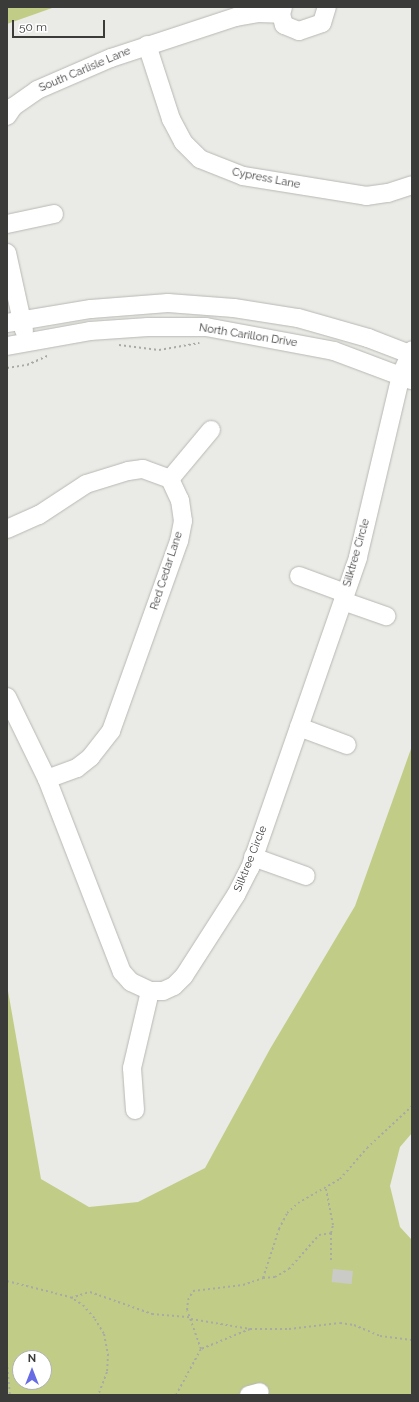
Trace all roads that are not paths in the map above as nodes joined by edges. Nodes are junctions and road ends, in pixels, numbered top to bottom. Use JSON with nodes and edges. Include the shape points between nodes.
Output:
{"nodes":[{"id":1,"x":327,"y":7,"type":"edge"},
{"id":2,"x":282,"y":11,"type":"edge"},
{"id":3,"x":147,"y":45,"type":"junction"},
{"id":4,"x":7,"y":116,"type":"edge"},
{"id":5,"x":412,"y":185,"type":"edge"},
{"id":6,"x":54,"y":214,"type":"dead end"},
{"id":7,"x":7,"y":224,"type":"edge"},
{"id":8,"x":7,"y":253,"type":"edge"},
{"id":9,"x":14,"y":321,"type":"edge"},
{"id":10,"x":26,"y":341,"type":"junction"},
{"id":11,"x":7,"y":346,"type":"edge"},
{"id":12,"x":411,"y":353,"type":"edge"},
{"id":13,"x":407,"y":378,"type":"edge"},
{"id":14,"x":211,"y":430,"type":"dead end"},
{"id":15,"x":170,"y":479,"type":"junction"},
{"id":16,"x":7,"y":529,"type":"edge"},
{"id":17,"x":299,"y":576,"type":"dead end"},
{"id":18,"x":344,"y":597,"type":"junction"},
{"id":19,"x":386,"y":616,"type":"dead end"},
{"id":20,"x":7,"y":697,"type":"edge"},
{"id":21,"x":14,"y":727,"type":"edge"},
{"id":22,"x":299,"y":727,"type":"junction"},
{"id":23,"x":347,"y":745,"type":"dead end"},
{"id":24,"x":47,"y":779,"type":"junction"},
{"id":25,"x":254,"y":857,"type":"junction"},
{"id":26,"x":306,"y":876,"type":"dead end"},
{"id":27,"x":150,"y":991,"type":"junction"},
{"id":28,"x":135,"y":1110,"type":"dead end"}],
"edges":[{"from":1,"to":2,"type":"street","via":[[322,23],[299,31],[284,25]]},
{"from":2,"to":3,"type":"street","name":"South Carlisle Lane","via":[[236,17]]},
{"from":3,"to":4,"type":"street","name":"South Carlisle Lane","via":[[37,90],[13,107]]},
{"from":3,"to":5,"type":"street","name":"Cypress Lane","via":[[171,119],[183,142],[200,159],[243,176],[366,196],[388,193]]},
{"from":6,"to":7,"type":"street"},
{"from":8,"to":9,"type":"street"},
{"from":9,"to":10,"type":"street"},
{"from":9,"to":12,"type":"street","name":"North Carillon Drive","via":[[168,303],[234,308],[298,318]]},
{"from":10,"to":11,"type":"street","name":"North Carillon Drive"},
{"from":10,"to":13,"type":"street","name":"North Carillon Drive","via":[[148,327],[206,327],[334,351]]},
{"from":12,"to":13,"type":"street","name":"Silktree Circle"},
{"from":13,"to":18,"type":"street","name":"Silktree Circle","via":[[360,549]]},
{"from":14,"to":15,"type":"street"},
{"from":15,"to":16,"type":"street","via":[[143,469],[128,471],[86,484],[39,515]]},
{"from":15,"to":24,"type":"street","name":"Red Cedar Lane","via":[[180,500],[183,521],[179,541],[111,731],[91,757],[77,768]]},
{"from":17,"to":18,"type":"street"},
{"from":18,"to":19,"type":"street"},
{"from":18,"to":22,"type":"street","name":"Silktree Circle"},
{"from":20,"to":21,"type":"street"},
{"from":21,"to":24,"type":"street"},
{"from":22,"to":23,"type":"street"},
{"from":22,"to":25,"type":"street","name":"Silktree Circle"},
{"from":24,"to":27,"type":"street","via":[[122,972],[131,982]]},
{"from":25,"to":26,"type":"street"},
{"from":25,"to":27,"type":"street","name":"Silktree Circle","via":[[236,895],[184,976],[163,991]]},
{"from":27,"to":28,"type":"street","via":[[132,1068]]}]}
